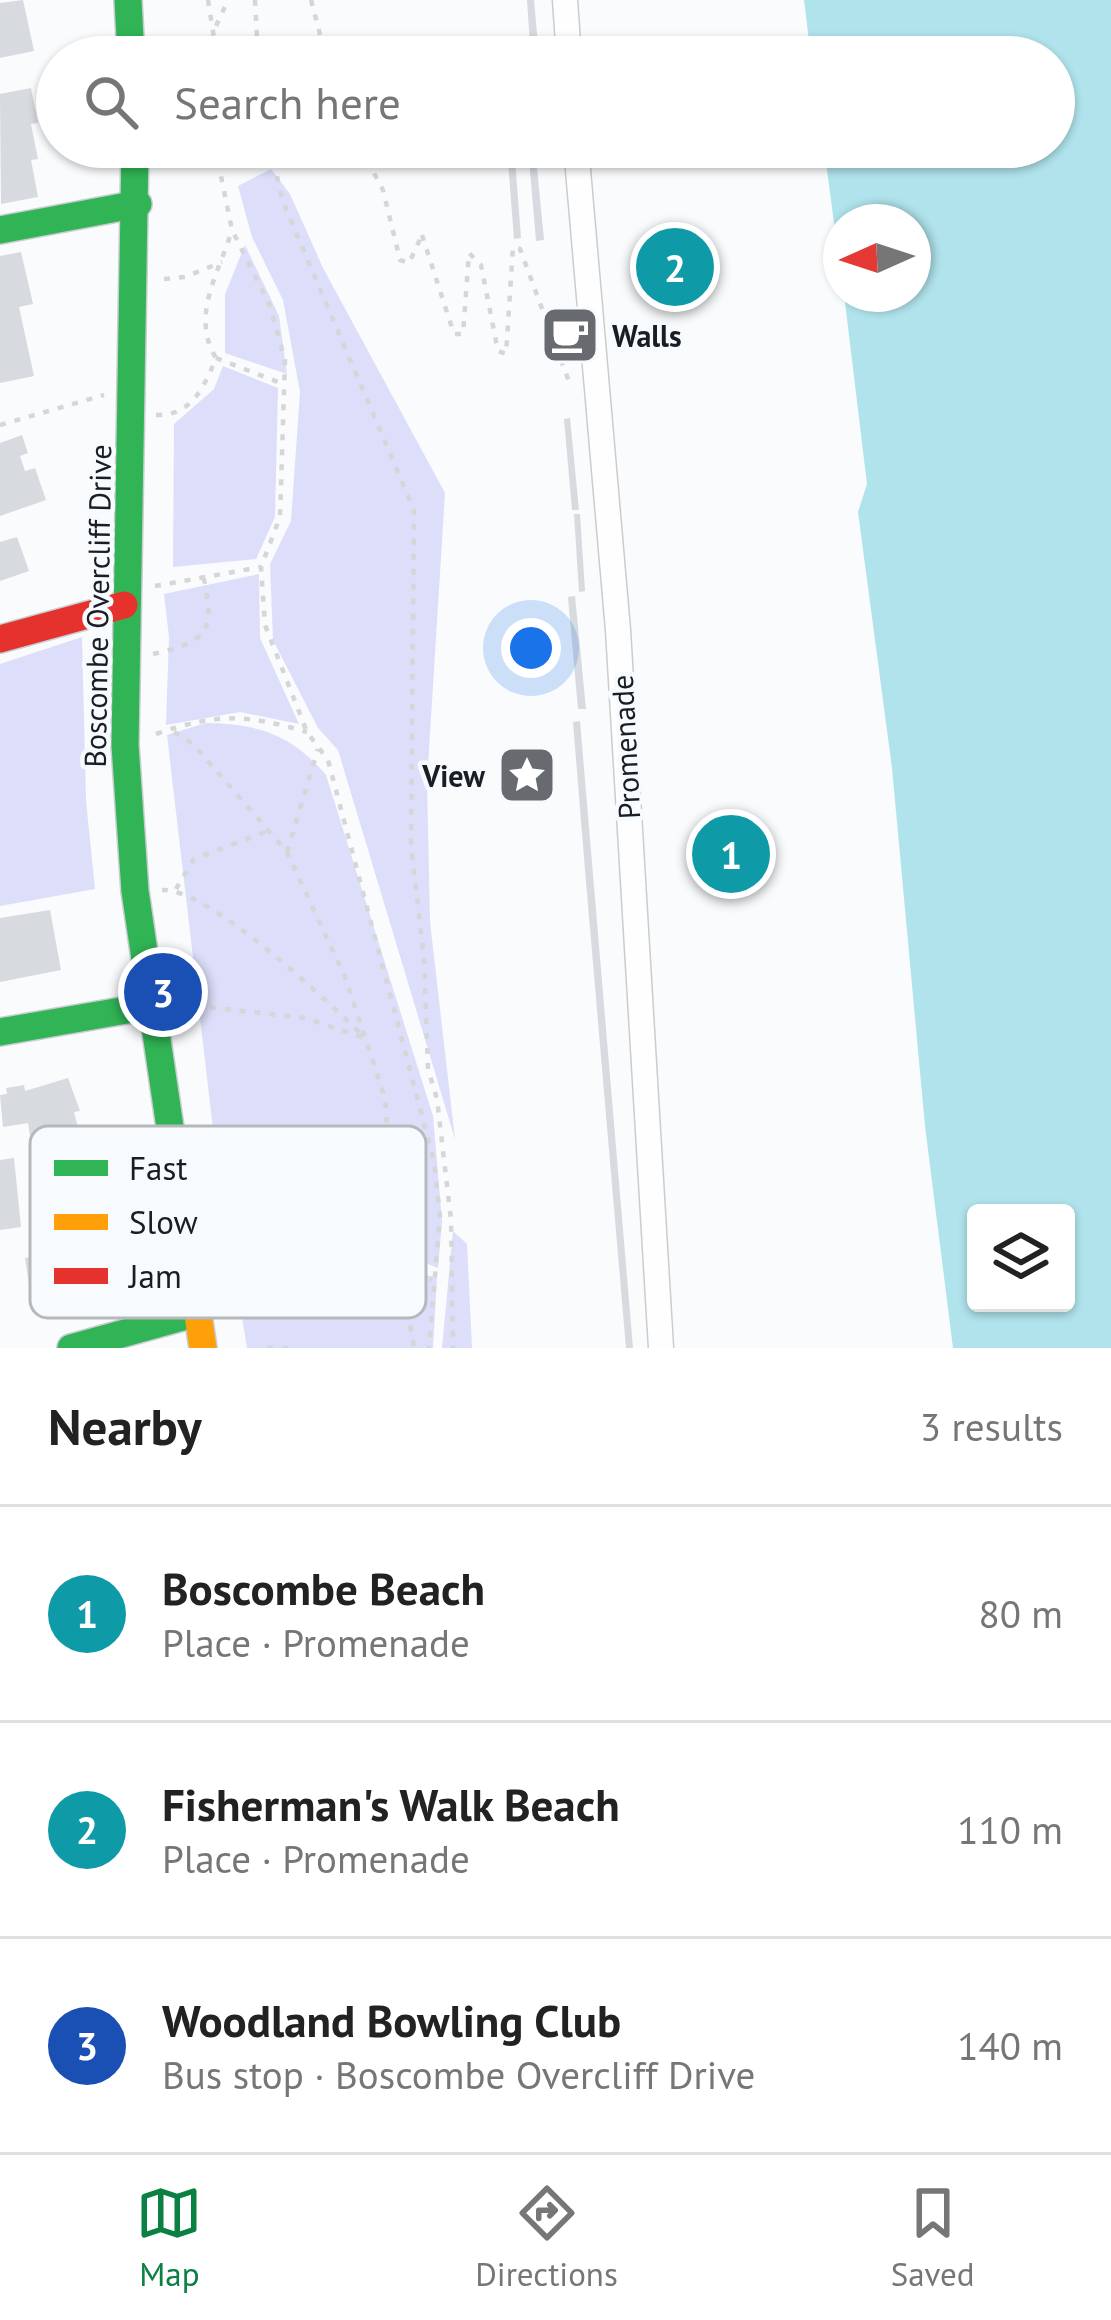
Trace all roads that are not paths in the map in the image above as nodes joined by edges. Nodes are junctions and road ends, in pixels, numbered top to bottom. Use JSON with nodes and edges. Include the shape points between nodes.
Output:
{"nodes":[{"id":1,"x":128,"y":0,"type":"edge"},
{"id":2,"x":565,"y":0,"type":"edge"},
{"id":3,"x":129,"y":36,"type":"edge"},
{"id":4,"x":568,"y":36,"type":"edge"},
{"id":5,"x":136,"y":168,"type":"edge"},
{"id":6,"x":577,"y":168,"type":"edge"},
{"id":7,"x":138,"y":204,"type":"junction"},
{"id":8,"x":0,"y":230,"type":"edge"},
{"id":9,"x":124,"y":605,"type":"junction"},
{"id":10,"x":0,"y":639,"type":"edge"},
{"id":11,"x":150,"y":1006,"type":"junction"},
{"id":12,"x":0,"y":1032,"type":"edge"},
{"id":13,"x":167,"y":1126,"type":"edge"},
{"id":14,"x":179,"y":1318,"type":"edge"},
{"id":15,"x":198,"y":1318,"type":"edge"},
{"id":16,"x":71,"y":1348,"type":"edge"},
{"id":17,"x":202,"y":1348,"type":"edge"},
{"id":18,"x":661,"y":1348,"type":"edge"}],
"edges":[{"from":1,"to":3,"type":"street"},
{"from":2,"to":4,"type":"street"},
{"from":5,"to":7,"type":"street","name":"Boscombe Overcliff Drive"},
{"from":6,"to":18,"type":"street","name":"Promenade","via":[[618,630]]},
{"from":7,"to":8,"type":"street"},
{"from":7,"to":9,"type":"street","name":"Boscombe Overcliff Drive"},
{"from":9,"to":10,"type":"street"},
{"from":9,"to":11,"type":"street","name":"Boscombe Overcliff Drive","via":[[132,868]]},
{"from":11,"to":12,"type":"street"},
{"from":11,"to":13,"type":"street","name":"Boscombe Overcliff Drive"},
{"from":14,"to":16,"type":"street"},
{"from":15,"to":17,"type":"street","name":"Boscombe Overcliff Drive"}]}
